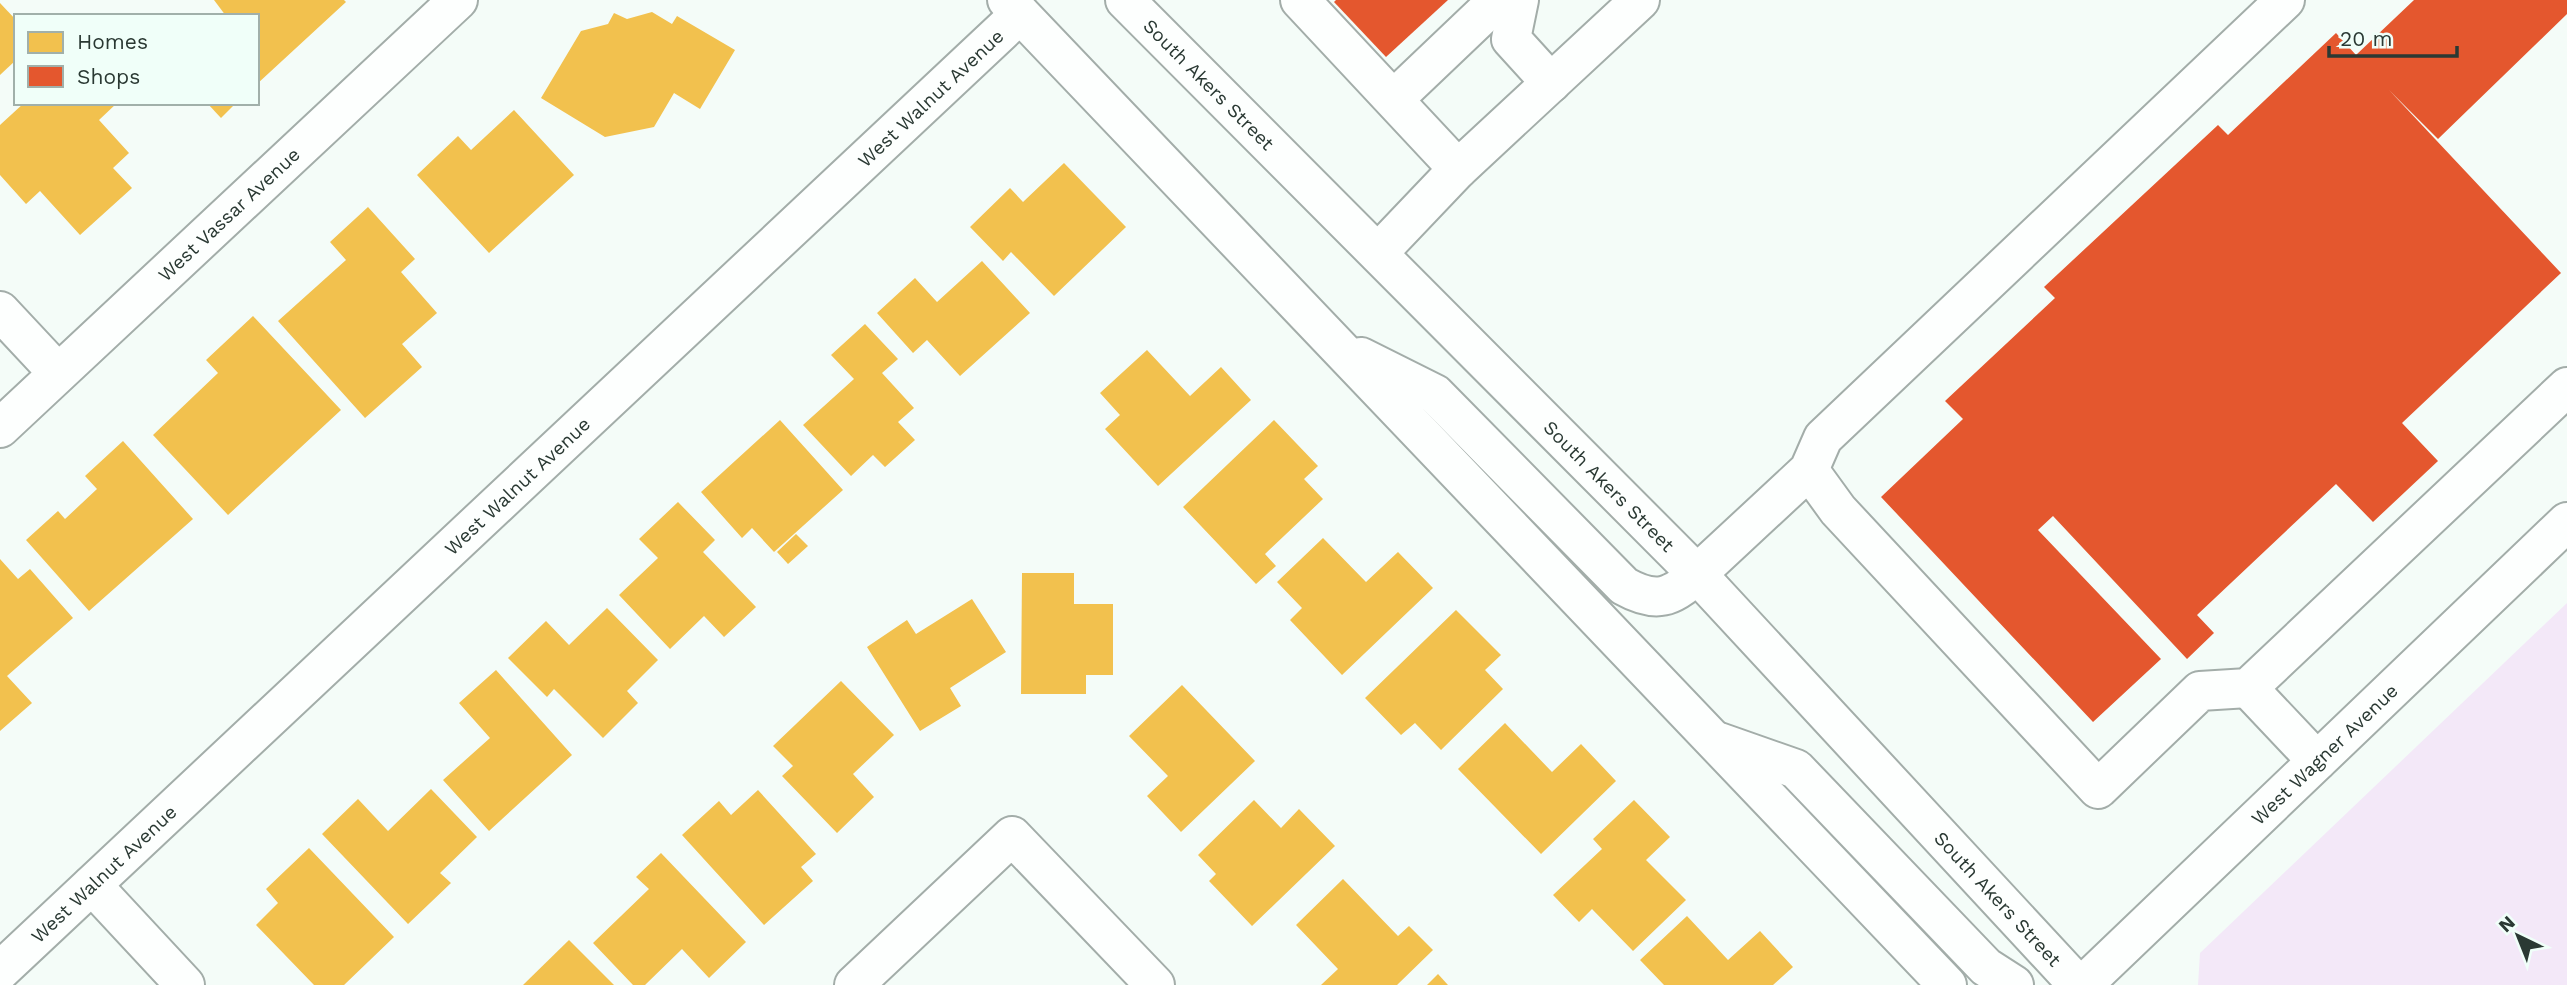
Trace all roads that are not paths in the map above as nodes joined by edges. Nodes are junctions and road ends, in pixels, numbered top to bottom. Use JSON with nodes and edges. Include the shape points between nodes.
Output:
{"nodes":[{"id":1,"x":458,"y":0,"type":"edge"},
{"id":2,"x":1125,"y":0,"type":"edge"},
{"id":3,"x":1300,"y":0,"type":"edge"},
{"id":4,"x":1498,"y":0,"type":"edge"},
{"id":5,"x":1519,"y":0,"type":"edge"},
{"id":6,"x":1640,"y":0,"type":"edge"},
{"id":7,"x":2285,"y":0,"type":"edge"},
{"id":8,"x":1021,"y":5,"type":"edge"},
{"id":9,"x":1551,"y":82,"type":"junction"},
{"id":10,"x":1394,"y":99,"type":"junction"},
{"id":11,"x":1458,"y":169,"type":"junction"},
{"id":12,"x":1378,"y":253,"type":"junction"},
{"id":13,"x":0,"y":311,"type":"edge"},
{"id":14,"x":1338,"y":345,"type":"junction"},
{"id":15,"x":58,"y":373,"type":"junction"},
{"id":16,"x":2567,"y":387,"type":"edge"},
{"id":17,"x":0,"y":428,"type":"edge"},
{"id":18,"x":1810,"y":470,"type":"junction"},
{"id":19,"x":2567,"y":522,"type":"edge"},
{"id":20,"x":1697,"y":574,"type":"junction"},
{"id":21,"x":2248,"y":688,"type":"junction"},
{"id":22,"x":1712,"y":739,"type":"junction"},
{"id":23,"x":2317,"y":761,"type":"junction"},
{"id":24,"x":92,"y":885,"type":"junction"},
{"id":25,"x":0,"y":971,"type":"edge"},
{"id":26,"x":185,"y":985,"type":"edge"},
{"id":27,"x":854,"y":985,"type":"edge"},
{"id":28,"x":1155,"y":985,"type":"edge"},
{"id":29,"x":1947,"y":985,"type":"edge"},
{"id":30,"x":2014,"y":985,"type":"edge"},
{"id":31,"x":2081,"y":985,"type":"edge"}],
"edges":[{"from":1,"to":15,"type":"main road","name":"West Vassar Avenue"},
{"from":2,"to":12,"type":"main road","name":"South Akers Street"},
{"from":3,"to":10,"type":"main road"},
{"from":4,"to":10,"type":"main road"},
{"from":5,"to":9,"type":"main road","via":[[1511,39]]},
{"from":6,"to":9,"type":"main road"},
{"from":7,"to":18,"type":"main road","via":[[1823,438]]},
{"from":8,"to":14,"type":"main road"},
{"from":8,"to":24,"type":"main road","name":"West Walnut Avenue"},
{"from":9,"to":11,"type":"main road"},
{"from":10,"to":11,"type":"main road"},
{"from":11,"to":12,"type":"main road"},
{"from":12,"to":20,"type":"main road","name":"South Akers Street"},
{"from":13,"to":15,"type":"main road"},
{"from":14,"to":20,"type":"main road","via":[[1435,394],[1624,586],[1662,597],[1680,590]]},
{"from":14,"to":22,"type":"main road"},
{"from":15,"to":17,"type":"main road","name":"West Vassar Avenue"},
{"from":16,"to":21,"type":"main road"},
{"from":18,"to":20,"type":"main road"},
{"from":18,"to":21,"type":"main road","via":[[1838,510],[2098,789],[2200,691]]},
{"from":19,"to":23,"type":"main road","name":"West Wagner Avenue"},
{"from":20,"to":31,"type":"main road","name":"South Akers Street"},
{"from":21,"to":23,"type":"main road"},
{"from":22,"to":29,"type":"main road"},
{"from":22,"to":30,"type":"main road","via":[[1796,769],[1986,967]]},
{"from":23,"to":31,"type":"main road","name":"West Wagner Avenue"},
{"from":24,"to":25,"type":"main road","name":"West Walnut Avenue"},
{"from":24,"to":26,"type":"main road"},
{"from":27,"to":28,"type":"main road","via":[[1012,836]]}]}
